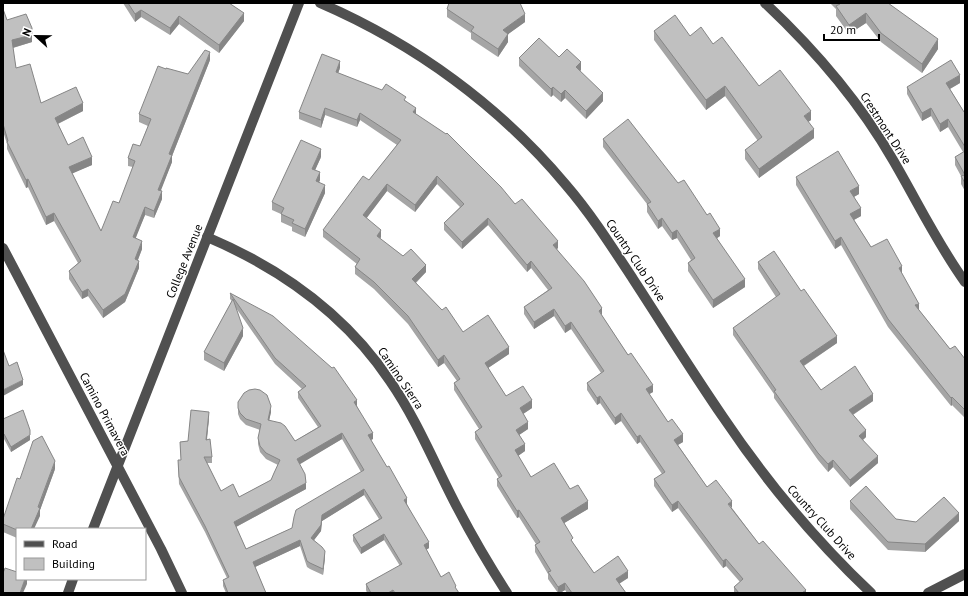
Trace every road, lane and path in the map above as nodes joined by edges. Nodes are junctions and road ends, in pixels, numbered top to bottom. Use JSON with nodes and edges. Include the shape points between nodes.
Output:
{"nodes":[{"id":1,"x":299,"y":3,"type":"edge"},
{"id":2,"x":320,"y":3,"type":"edge"},
{"id":3,"x":765,"y":3,"type":"edge"},
{"id":4,"x":208,"y":237,"type":"junction"},
{"id":5,"x":3,"y":248,"type":"edge"},
{"id":6,"x":965,"y":282,"type":"edge"},
{"id":7,"x":118,"y":466,"type":"junction"},
{"id":8,"x":93,"y":528,"type":"edge"},
{"id":9,"x":965,"y":574,"type":"edge"},
{"id":10,"x":73,"y":580,"type":"edge"},
{"id":11,"x":68,"y":593,"type":"edge"},
{"id":12,"x":182,"y":593,"type":"edge"},
{"id":13,"x":507,"y":593,"type":"edge"},
{"id":14,"x":871,"y":593,"type":"edge"},
{"id":15,"x":928,"y":593,"type":"edge"}],
"edges":[{"from":1,"to":4,"type":"street","name":"College Avenue"},
{"from":2,"to":14,"type":"street","name":"Country Club Drive","via":[[400,43],[448,75],[493,111],[527,143],[566,185],[601,231],[755,462],[796,515]]},
{"from":3,"to":6,"type":"street","name":"Crestmont Drive","via":[[832,72],[860,109],[893,159],[931,229]]},
{"from":4,"to":7,"type":"street","name":"College Avenue"},
{"from":4,"to":13,"type":"street","name":"Camino Sierra","via":[[268,266],[303,290],[335,317],[364,348],[390,380],[412,416],[457,507]]},
{"from":5,"to":7,"type":"street","name":"Camino Primavera"},
{"from":7,"to":8,"type":"street","name":"College Avenue"},
{"from":7,"to":12,"type":"street","name":"Camino Primavera"},
{"from":9,"to":15,"type":"street"},
{"from":10,"to":11,"type":"street"}]}
